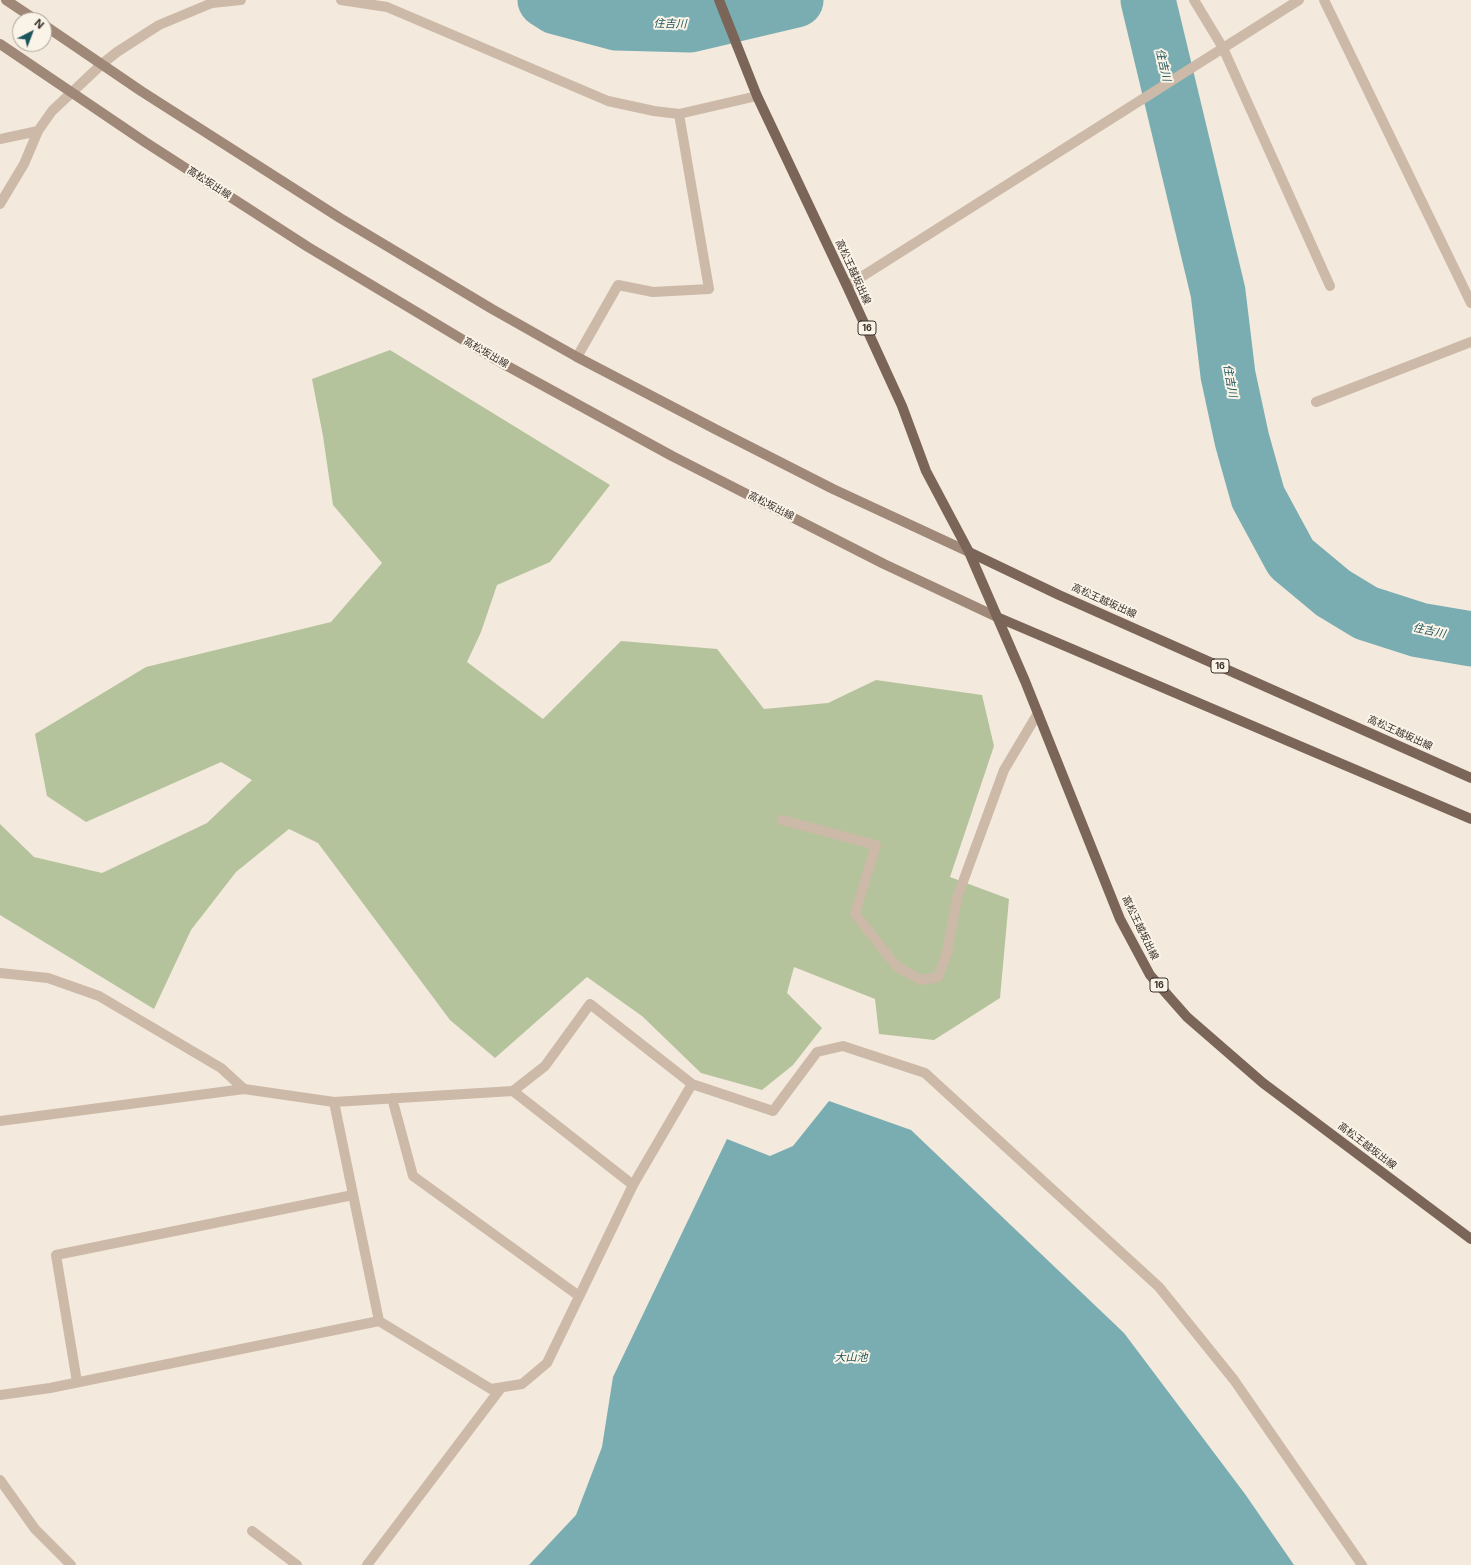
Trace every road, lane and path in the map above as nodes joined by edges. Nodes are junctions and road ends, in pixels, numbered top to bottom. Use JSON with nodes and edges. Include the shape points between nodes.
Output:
{"nodes":[{"id":1,"x":6,"y":0,"type":"edge"},
{"id":2,"x":241,"y":0,"type":"edge"},
{"id":3,"x":341,"y":0,"type":"edge"},
{"id":4,"x":719,"y":0,"type":"edge"},
{"id":5,"x":1194,"y":0,"type":"edge"},
{"id":6,"x":1298,"y":0,"type":"edge"},
{"id":7,"x":1324,"y":0,"type":"edge"},
{"id":8,"x":24,"y":12,"type":"edge"},
{"id":9,"x":52,"y":31,"type":"edge"},
{"id":10,"x":0,"y":44,"type":"edge"},
{"id":11,"x":1223,"y":48,"type":"junction"},
{"id":12,"x":102,"y":64,"type":"junction"},
{"id":13,"x":71,"y":93,"type":"junction"},
{"id":14,"x":756,"y":96,"type":"junction"},
{"id":15,"x":679,"y":114,"type":"junction"},
{"id":16,"x":38,"y":131,"type":"junction"},
{"id":17,"x":0,"y":139,"type":"edge"},
{"id":18,"x":0,"y":204,"type":"edge"},
{"id":19,"x":847,"y":286,"type":"junction"},
{"id":20,"x":1330,"y":286,"type":"dead end"},
{"id":21,"x":1471,"y":302,"type":"edge"},
{"id":22,"x":1471,"y":342,"type":"edge"},
{"id":23,"x":577,"y":357,"type":"junction"},
{"id":24,"x":1316,"y":402,"type":"dead end"},
{"id":25,"x":969,"y":552,"type":"junction"},
{"id":26,"x":997,"y":617,"type":"junction"},
{"id":27,"x":1038,"y":714,"type":"junction"},
{"id":28,"x":1471,"y":778,"type":"edge"},
{"id":29,"x":1471,"y":819,"type":"edge"},
{"id":30,"x":782,"y":820,"type":"dead end"},
{"id":31,"x":0,"y":973,"type":"edge"},
{"id":32,"x":692,"y":1084,"type":"junction"},
{"id":33,"x":244,"y":1089,"type":"junction"},
{"id":34,"x":513,"y":1091,"type":"junction"},
{"id":35,"x":392,"y":1098,"type":"junction"},
{"id":36,"x":334,"y":1102,"type":"junction"},
{"id":37,"x":0,"y":1121,"type":"edge"},
{"id":38,"x":633,"y":1185,"type":"junction"},
{"id":39,"x":353,"y":1195,"type":"junction"},
{"id":40,"x":1471,"y":1239,"type":"edge"},
{"id":41,"x":579,"y":1296,"type":"junction"},
{"id":42,"x":379,"y":1321,"type":"junction"},
{"id":43,"x":77,"y":1382,"type":"junction"},
{"id":44,"x":502,"y":1388,"type":"junction"},
{"id":45,"x":0,"y":1395,"type":"edge"},
{"id":46,"x":0,"y":1480,"type":"edge"},
{"id":47,"x":252,"y":1531,"type":"dead end"},
{"id":48,"x":71,"y":1565,"type":"edge"},
{"id":49,"x":296,"y":1565,"type":"edge"},
{"id":50,"x":367,"y":1565,"type":"edge"},
{"id":51,"x":1362,"y":1565,"type":"edge"}],
"edges":[{"from":1,"to":8,"type":"main road"},
{"from":2,"to":12,"type":"street","via":[[212,3],[159,25]]},
{"from":3,"to":15,"type":"street","via":[[387,7],[608,101]]},
{"from":4,"to":14,"type":"main road","name":"高松王越坂出線","number":"16"},
{"from":5,"to":11,"type":"street"},
{"from":6,"to":11,"type":"street"},
{"from":7,"to":21,"type":"street"},
{"from":9,"to":12,"type":"main road"},
{"from":10,"to":13,"type":"main road","name":"高松坂出線"},
{"from":11,"to":19,"type":"street"},
{"from":11,"to":20,"type":"street"},
{"from":12,"to":13,"type":"street"},
{"from":12,"to":23,"type":"main road","via":[[340,218]]},
{"from":13,"to":16,"type":"street","via":[[52,111]]},
{"from":13,"to":26,"type":"main road","name":"高松坂出線","via":[[308,247],[500,362],[679,460],[884,564]]},
{"from":14,"to":15,"type":"street"},
{"from":14,"to":19,"type":"main road","name":"高松王越坂出線","number":"16"},
{"from":15,"to":23,"type":"street","via":[[709,289],[653,292],[618,285]]},
{"from":16,"to":17,"type":"street"},
{"from":16,"to":18,"type":"street","via":[[24,164]]},
{"from":19,"to":25,"type":"main road","name":"高松王越坂出線","number":"16","via":[[902,406],[926,471]]},
{"from":22,"to":24,"type":"street"},
{"from":23,"to":25,"type":"main road","via":[[833,489]]},
{"from":25,"to":26,"type":"main road","name":"高松王越坂出線","number":"16"},
{"from":25,"to":28,"type":"main road","name":"高松王越坂出線","number":"16","via":[[1059,595]]},
{"from":26,"to":27,"type":"main road","name":"高松王越坂出線","number":"16"},
{"from":26,"to":29,"type":"main road"},
{"from":27,"to":30,"type":"street","via":[[1002,777],[957,898],[947,952],[938,977],[921,980],[897,967],[855,914],[876,845]]},
{"from":27,"to":40,"type":"main road","name":"高松王越坂出線","number":"16","via":[[1120,919],[1150,975],[1187,1017],[1263,1083]]},
{"from":31,"to":33,"type":"street","via":[[48,978],[99,996],[220,1068]]},
{"from":32,"to":34,"type":"street","via":[[590,1004],[545,1066]]},
{"from":32,"to":38,"type":"street"},
{"from":32,"to":51,"type":"street","via":[[773,1111],[817,1052],[842,1046],[925,1073],[1159,1287],[1234,1380]]},
{"from":33,"to":36,"type":"street"},
{"from":33,"to":37,"type":"street"},
{"from":34,"to":35,"type":"street"},
{"from":34,"to":38,"type":"street"},
{"from":35,"to":36,"type":"street"},
{"from":35,"to":41,"type":"street","via":[[412,1176]]},
{"from":36,"to":39,"type":"street"},
{"from":38,"to":41,"type":"street"},
{"from":39,"to":42,"type":"street"},
{"from":39,"to":43,"type":"street","via":[[56,1255]]},
{"from":41,"to":44,"type":"street","via":[[547,1363],[522,1384]]},
{"from":42,"to":43,"type":"street"},
{"from":42,"to":44,"type":"street","via":[[491,1389]]},
{"from":43,"to":45,"type":"street"},
{"from":44,"to":50,"type":"street"},
{"from":46,"to":48,"type":"street","via":[[35,1529]]},
{"from":47,"to":49,"type":"street"}]}
